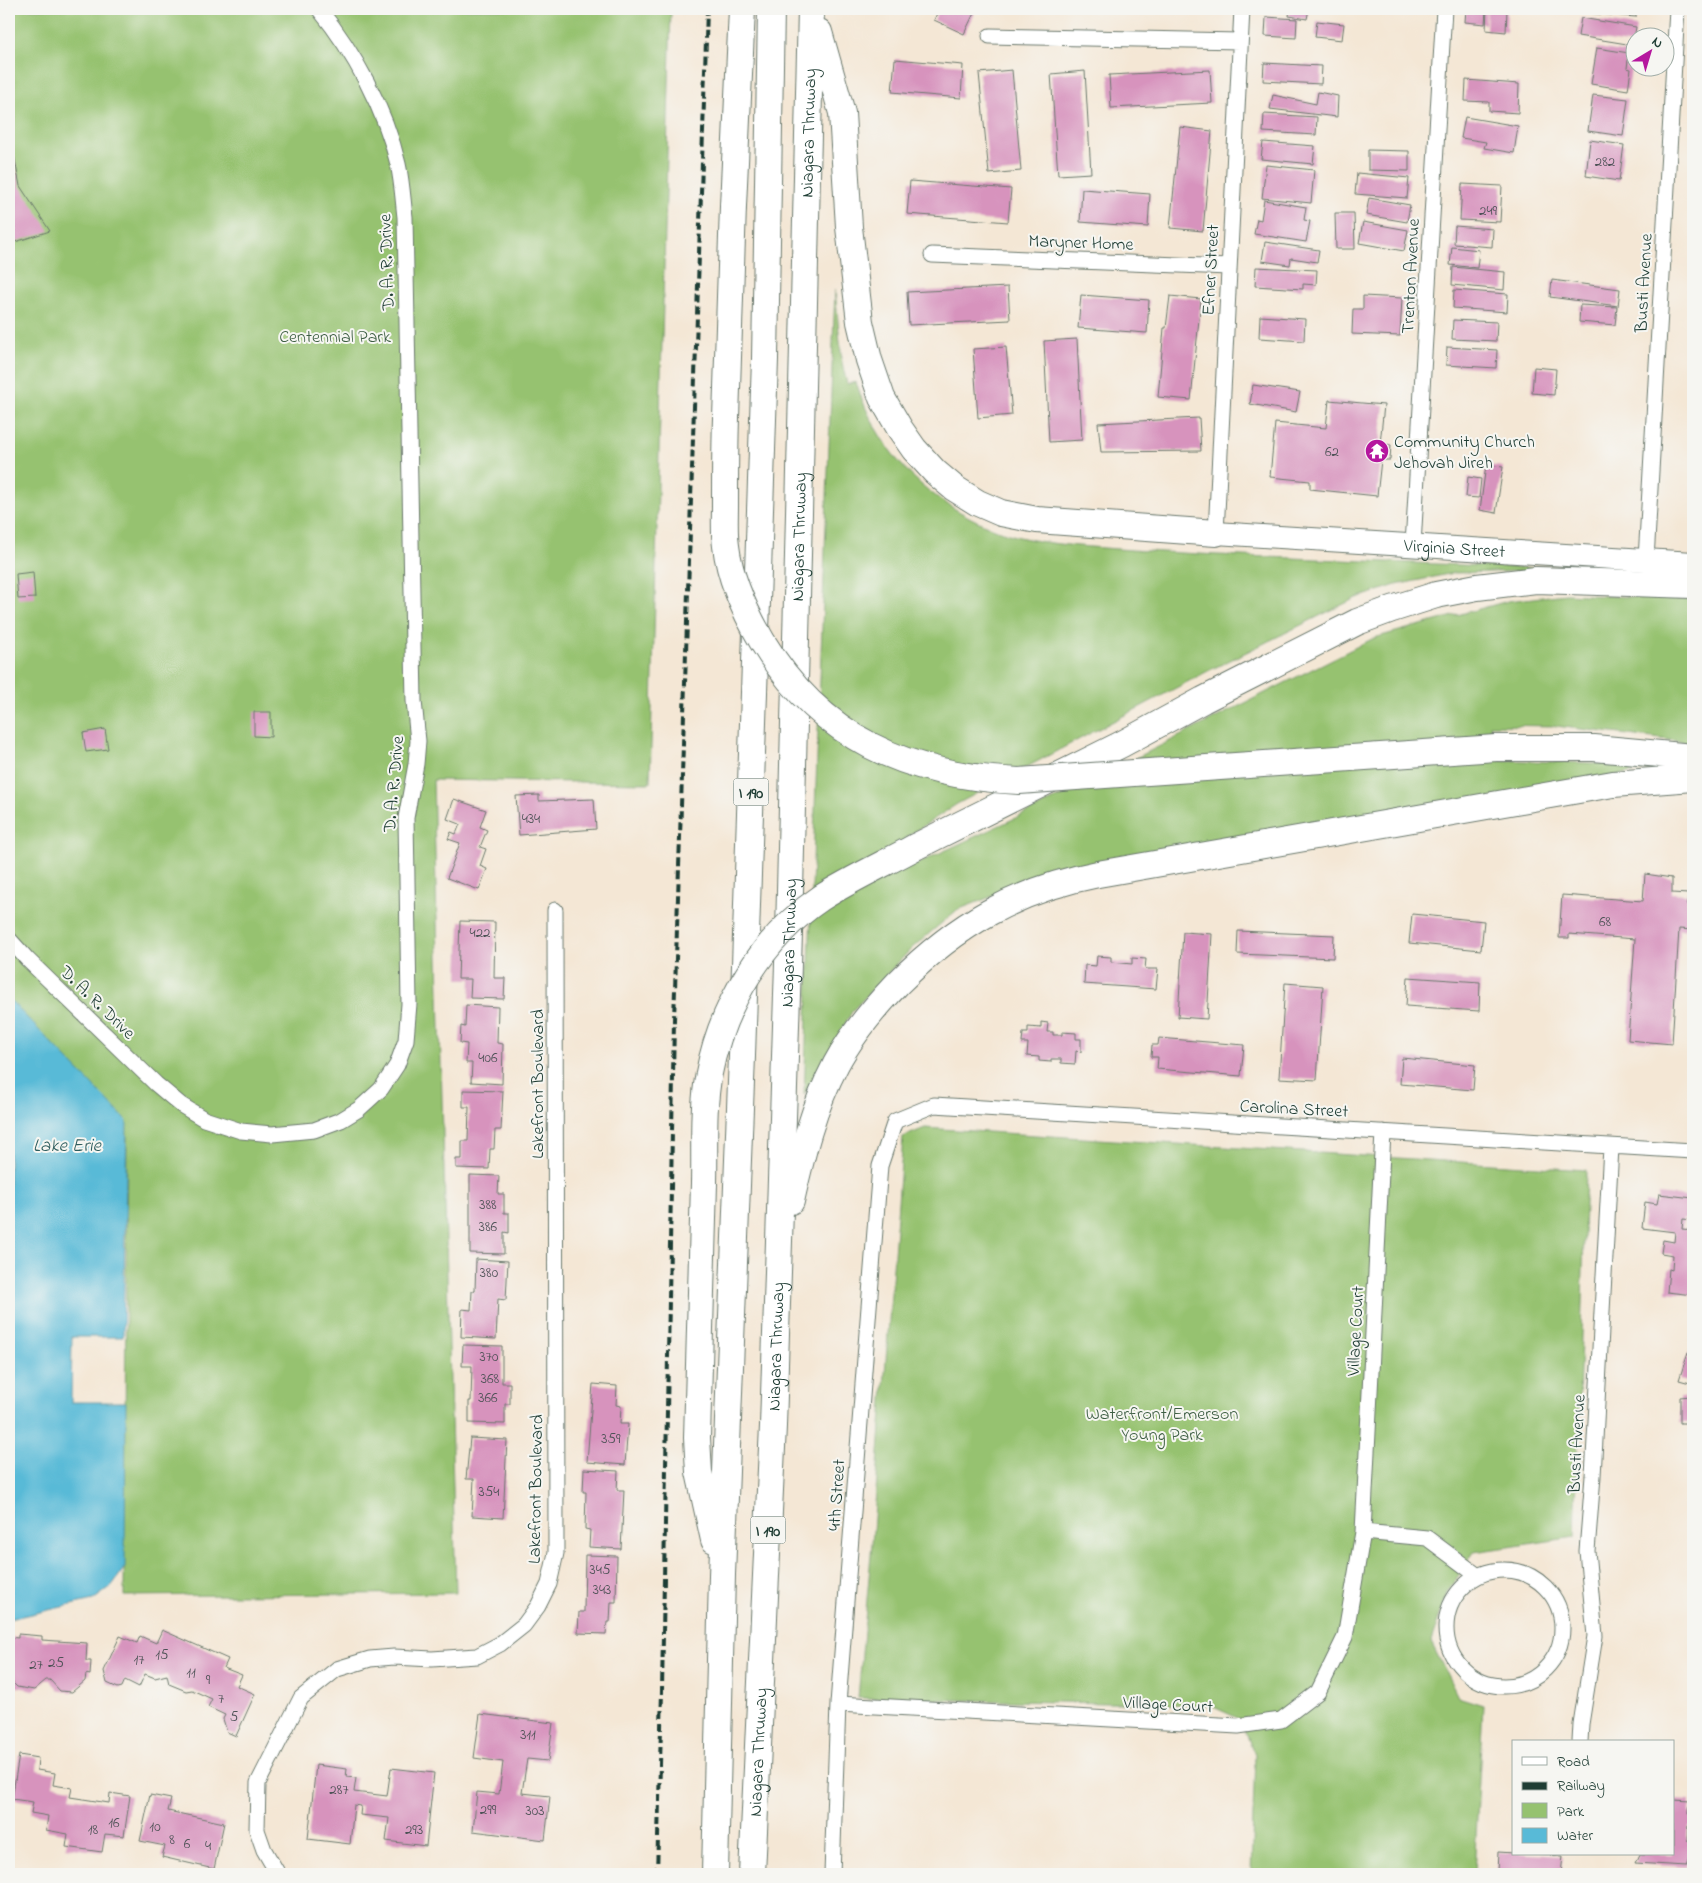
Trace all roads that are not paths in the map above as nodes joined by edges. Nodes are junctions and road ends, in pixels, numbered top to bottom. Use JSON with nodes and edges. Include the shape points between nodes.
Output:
{"nodes":[{"id":1,"x":319,"y":9,"type":"edge"},
{"id":2,"x":742,"y":9,"type":"edge"},
{"id":3,"x":771,"y":9,"type":"edge"},
{"id":4,"x":812,"y":9,"type":"edge"},
{"id":5,"x":1242,"y":9,"type":"edge"},
{"id":6,"x":1444,"y":9,"type":"edge"},
{"id":7,"x":1677,"y":9,"type":"edge"},
{"id":8,"x":990,"y":36,"type":"dead end"},
{"id":9,"x":1240,"y":41,"type":"junction"},
{"id":10,"x":932,"y":256,"type":"dead end"},
{"id":11,"x":1229,"y":267,"type":"junction"},
{"id":12,"x":1216,"y":533,"type":"junction"},
{"id":13,"x":1413,"y":545,"type":"junction"},
{"id":14,"x":1646,"y":560,"type":"junction"},
{"id":15,"x":1693,"y":562,"type":"edge"},
{"id":16,"x":1693,"y":585,"type":"edge"},
{"id":17,"x":1693,"y":757,"type":"edge"},
{"id":18,"x":1693,"y":778,"type":"edge"},
{"id":19,"x":555,"y":910,"type":"dead end"},
{"id":20,"x":9,"y":938,"type":"edge"},
{"id":21,"x":895,"y":1121,"type":"joint"},
{"id":22,"x":1384,"y":1132,"type":"junction"},
{"id":23,"x":1611,"y":1147,"type":"junction"},
{"id":24,"x":1693,"y":1151,"type":"edge"},
{"id":25,"x":777,"y":1278,"type":"junction"},
{"id":26,"x":1363,"y":1532,"type":"junction"},
{"id":27,"x":722,"y":1575,"type":"junction"},
{"id":28,"x":1478,"y":1576,"type":"junction"},
{"id":29,"x":838,"y":1704,"type":"junction"},
{"id":30,"x":1580,"y":1740,"type":"edge"},
{"id":31,"x":752,"y":1873,"type":"edge"},
{"id":32,"x":278,"y":1874,"type":"edge"},
{"id":33,"x":715,"y":1874,"type":"edge"},
{"id":34,"x":832,"y":1874,"type":"edge"}],
"edges":[{"from":1,"to":20,"type":"street","name":"D. A. R. Drive","via":[[338,33],[362,74],[383,120],[398,164],[405,217],[414,691],[418,741],[406,818],[409,1004],[406,1040],[397,1065],[382,1089],[341,1120],[306,1131],[272,1134],[241,1131],[204,1119],[181,1105],[111,1041]]},
{"from":2,"to":17,"type":"highway","bridge":true,"via":[[725,468],[726,546],[739,596],[752,624],[776,663],[819,712],[885,753],[954,775],[991,780],[1019,781],[1496,748],[1594,748]]},
{"from":3,"to":27,"type":"highway","number":"I 190","via":[[765,359]]},
{"from":4,"to":12,"type":"highway","via":[[842,113],[849,226],[860,322],[882,398],[914,449],[954,488],[1000,513],[1037,520]]},
{"from":4,"to":25,"type":"highway","name":"Niagara Thruway","number":"I 190"},
{"from":5,"to":9,"type":"street","name":"Efner Street"},
{"from":6,"to":13,"type":"street","name":"Trenton Avenue"},
{"from":7,"to":14,"type":"street","name":"Busti Avenue"},
{"from":8,"to":9,"type":"street"},
{"from":9,"to":11,"type":"street","name":"Efner Street"},
{"from":10,"to":11,"type":"street","name":"Maryner Home"},
{"from":11,"to":12,"type":"street","name":"Efner Street"},
{"from":12,"to":13,"type":"main road","name":"Virginia Street"},
{"from":13,"to":14,"type":"main road","name":"Virginia Street"},
{"from":14,"to":15,"type":"main road","name":"Virginia Street"},
{"from":16,"to":27,"type":"highway","bridge":true,"via":[[1536,580],[1436,595],[1392,609],[1357,622],[915,847],[846,883],[798,917],[764,953],[742,985],[728,1011],[708,1074],[697,1438],[699,1472]]},
{"from":18,"to":25,"type":"highway","via":[[1613,784],[1098,874],[1044,888],[988,912],[953,935],[908,974],[874,1009],[836,1063],[808,1130]]},
{"from":19,"to":32,"type":"street","name":"Lakefront Boulevard","via":[[556,1553],[549,1584],[538,1606],[517,1631],[477,1656],[370,1659],[337,1669],[301,1698],[258,1783],[257,1830]]},
{"from":21,"to":22,"type":"street","name":"Carolina Street","via":[[934,1105]]},
{"from":21,"to":29,"type":"street","name":"4th Street","via":[[880,1166]]},
{"from":22,"to":23,"type":"street","name":"Carolina Street"},
{"from":22,"to":26,"type":"street","name":"Village Court"},
{"from":23,"to":24,"type":"street","name":"Carolina Street"},
{"from":23,"to":30,"type":"street","name":"Busti Avenue","via":[[1587,1551],[1595,1636]]},
{"from":25,"to":31,"type":"highway","name":"Niagara Thruway","number":"I 190"},
{"from":26,"to":28,"type":"street","via":[[1427,1538]]},
{"from":26,"to":29,"type":"street","name":"Village Court","via":[[1345,1637],[1318,1692],[1281,1720],[1238,1726]]},
{"from":27,"to":33,"type":"highway","number":"I 190"},
{"from":28,"to":28,"type":"street","via":[[1463,1586],[1452,1601],[1446,1618],[1446,1637],[1452,1654],[1462,1669],[1477,1680],[1495,1686],[1515,1686],[1534,1679],[1549,1666],[1559,1649],[1563,1630],[1560,1610],[1550,1592],[1536,1578],[1517,1571],[1497,1570]]},
{"from":29,"to":34,"type":"street","name":"4th Street"}]}
